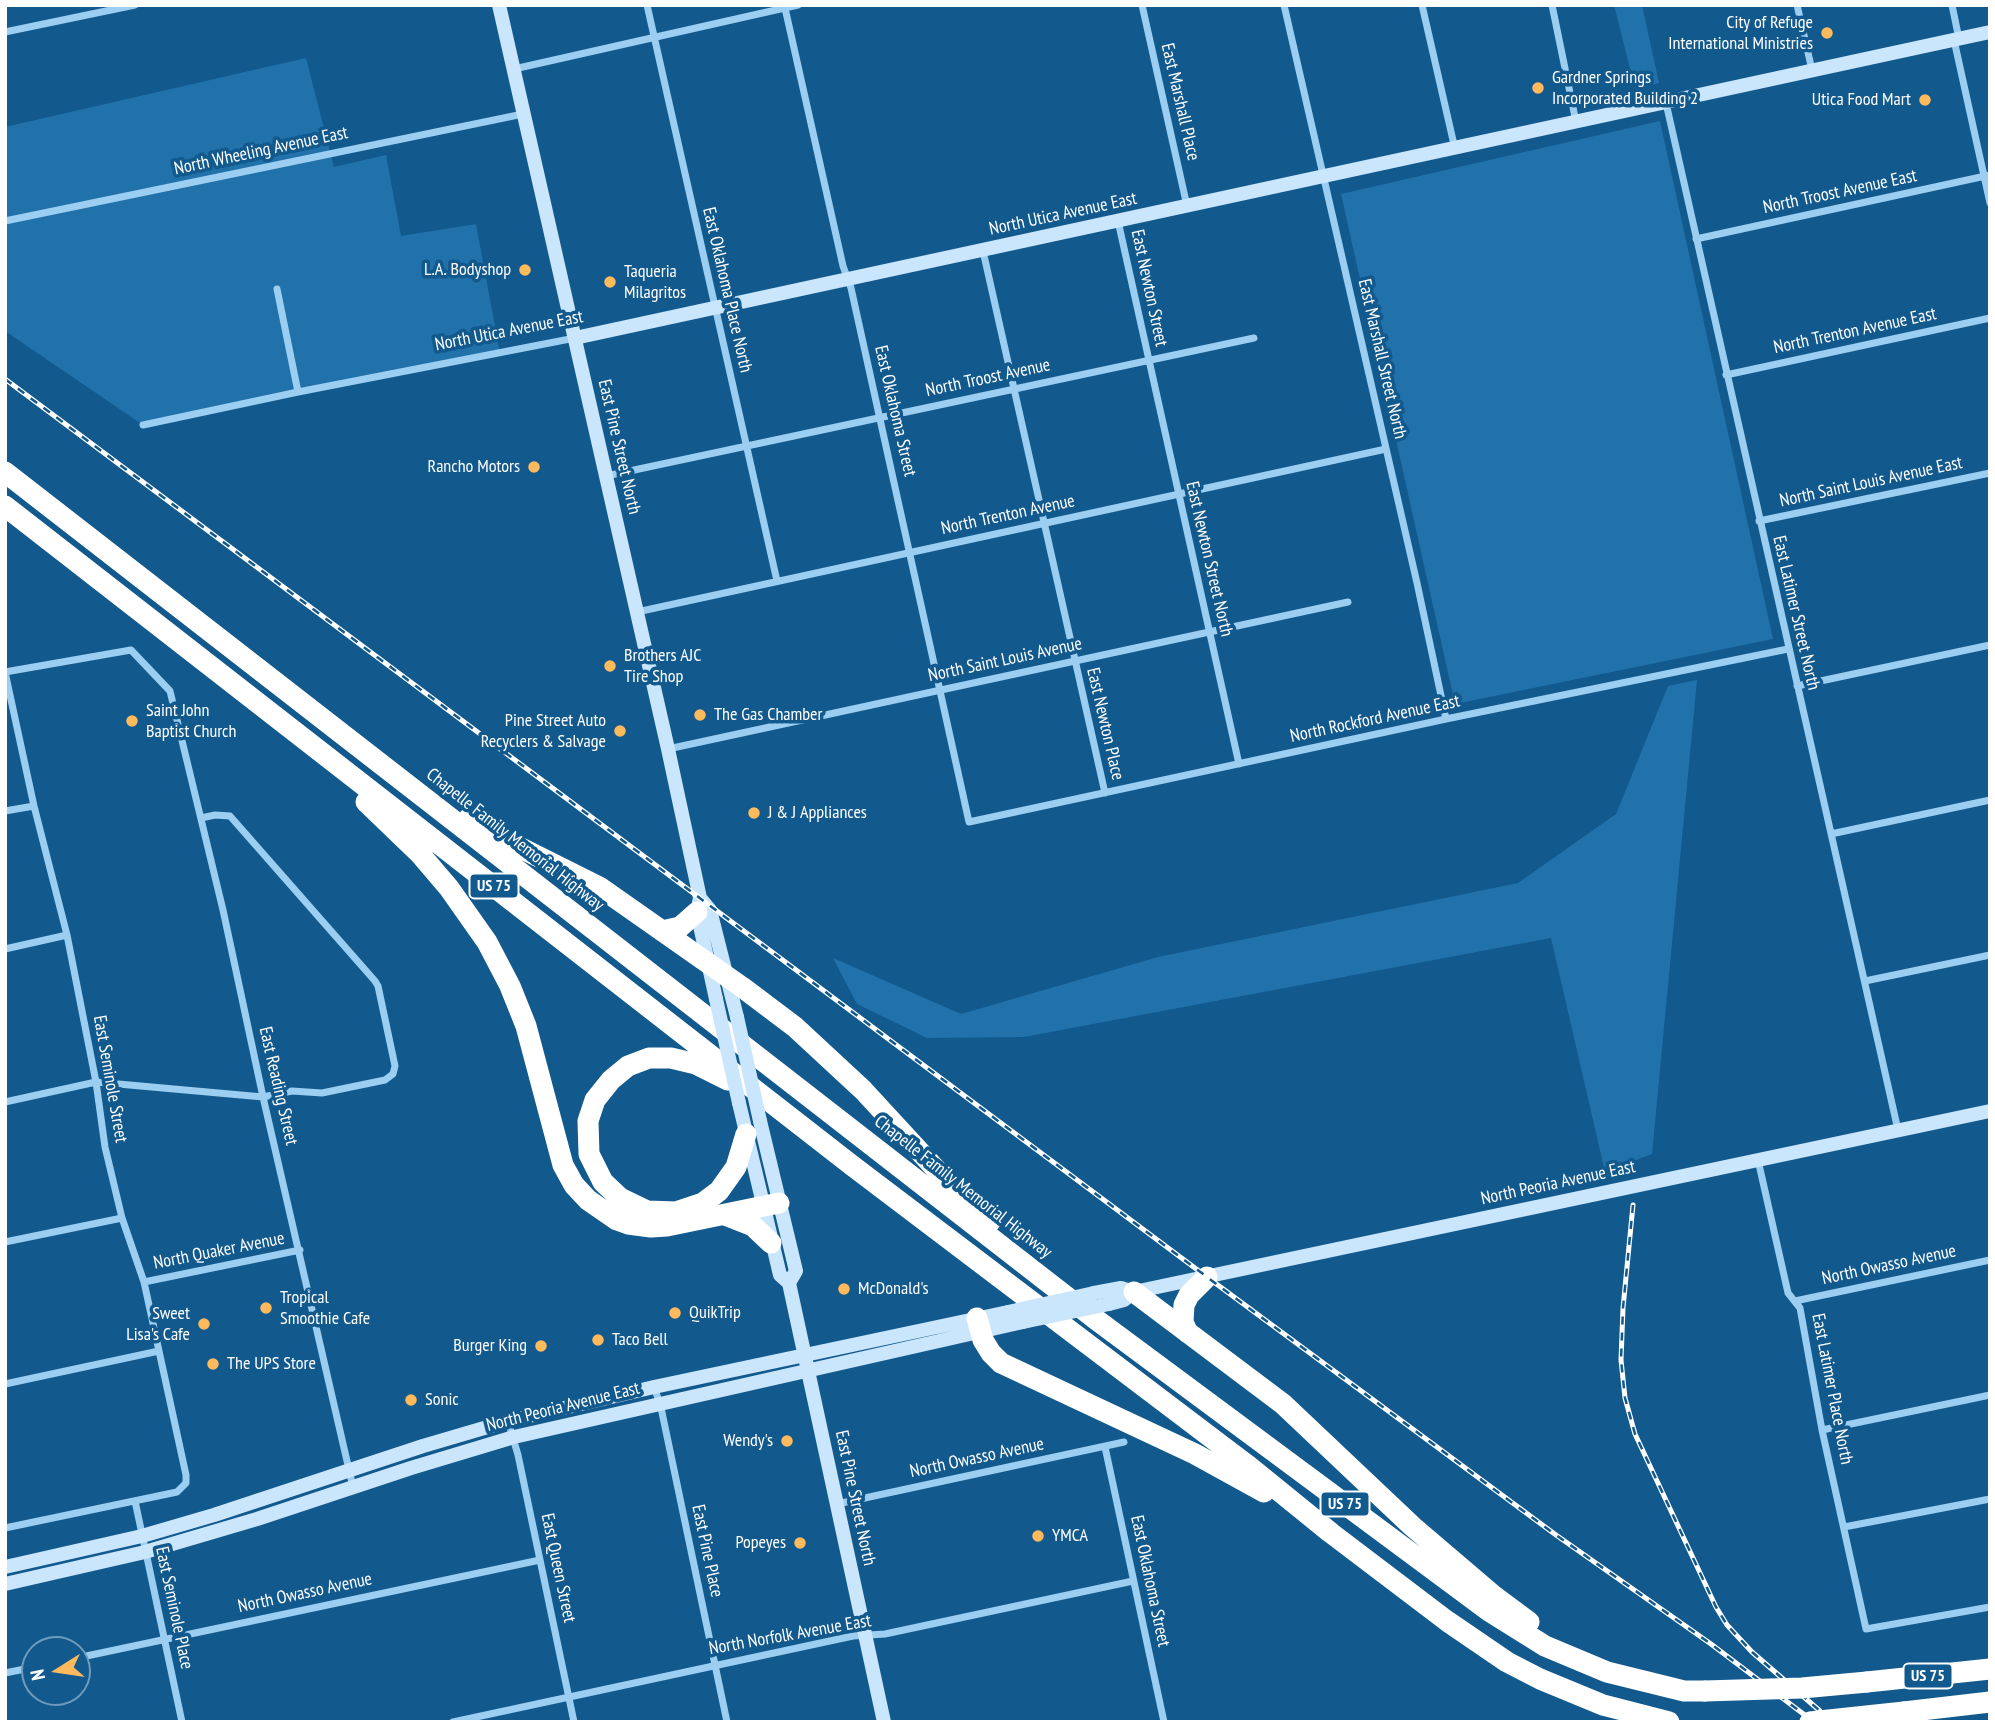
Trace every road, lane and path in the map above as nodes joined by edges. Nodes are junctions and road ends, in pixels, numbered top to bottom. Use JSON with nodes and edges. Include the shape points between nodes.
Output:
{"nodes":[{"id":1,"x":135,"y":5,"type":"edge"},
{"id":2,"x":499,"y":5,"type":"edge"},
{"id":3,"x":647,"y":5,"type":"edge"},
{"id":4,"x":796,"y":5,"type":"edge"},
{"id":5,"x":1142,"y":5,"type":"edge"},
{"id":6,"x":1284,"y":5,"type":"edge"},
{"id":7,"x":1422,"y":5,"type":"edge"},
{"id":8,"x":1552,"y":5,"type":"edge"},
{"id":9,"x":1797,"y":5,"type":"edge"},
{"id":10,"x":1952,"y":5,"type":"edge"},
{"id":11,"x":785,"y":8,"type":"junction"},
{"id":12,"x":5,"y":32,"type":"edge"},
{"id":13,"x":1990,"y":32,"type":"edge"},
{"id":14,"x":654,"y":38,"type":"junction"},
{"id":15,"x":1957,"y":39,"type":"junction"},
{"id":16,"x":514,"y":69,"type":"junction"},
{"id":17,"x":1812,"y":71,"type":"junction"},
{"id":18,"x":1666,"y":103,"type":"junction"},
{"id":19,"x":524,"y":114,"type":"junction"},
{"id":20,"x":1576,"y":122,"type":"junction"},
{"id":21,"x":1455,"y":149,"type":"junction"},
{"id":22,"x":1987,"y":176,"type":"edge"},
{"id":23,"x":1324,"y":177,"type":"junction"},
{"id":24,"x":1990,"y":203,"type":"edge"},
{"id":25,"x":1187,"y":206,"type":"junction"},
{"id":26,"x":5,"y":221,"type":"edge"},
{"id":27,"x":1118,"y":221,"type":"junction"},
{"id":28,"x":1696,"y":239,"type":"junction"},
{"id":29,"x":983,"y":251,"type":"junction"},
{"id":30,"x":848,"y":280,"type":"junction"},
{"id":31,"x":277,"y":289,"type":"dead end"},
{"id":32,"x":715,"y":309,"type":"junction"},
{"id":33,"x":1990,"y":318,"type":"edge"},
{"id":34,"x":575,"y":338,"type":"junction"},
{"id":35,"x":1254,"y":338,"type":"dead end"},
{"id":36,"x":1148,"y":361,"type":"junction"},
{"id":37,"x":1726,"y":375,"type":"junction"},
{"id":38,"x":1013,"y":388,"type":"junction"},
{"id":39,"x":298,"y":392,"type":"junction"},
{"id":40,"x":880,"y":417,"type":"junction"},
{"id":41,"x":143,"y":425,"type":"dead end"},
{"id":42,"x":748,"y":447,"type":"junction"},
{"id":43,"x":1386,"y":449,"type":"junction"},
{"id":44,"x":5,"y":472,"type":"edge"},
{"id":45,"x":1990,"y":473,"type":"edge"},
{"id":46,"x":606,"y":476,"type":"junction"},
{"id":47,"x":1178,"y":496,"type":"junction"},
{"id":48,"x":5,"y":506,"type":"edge"},
{"id":49,"x":1759,"y":522,"type":"junction"},
{"id":50,"x":1044,"y":524,"type":"junction"},
{"id":51,"x":910,"y":552,"type":"junction"},
{"id":52,"x":777,"y":581,"type":"junction"},
{"id":53,"x":1348,"y":602,"type":"dead end"},
{"id":54,"x":637,"y":612,"type":"junction"},
{"id":55,"x":1209,"y":632,"type":"junction"},
{"id":56,"x":1990,"y":645,"type":"edge"},
{"id":57,"x":1788,"y":649,"type":"junction"},
{"id":58,"x":1075,"y":660,"type":"junction"},
{"id":59,"x":5,"y":672,"type":"edge"},
{"id":60,"x":1797,"y":686,"type":"junction"},
{"id":61,"x":939,"y":690,"type":"junction"},
{"id":62,"x":1446,"y":719,"type":"junction"},
{"id":63,"x":286,"y":725,"type":"junction"},
{"id":64,"x":668,"y":748,"type":"junction"},
{"id":65,"x":378,"y":762,"type":"junction"},
{"id":66,"x":1239,"y":764,"type":"junction"},
{"id":67,"x":1105,"y":793,"type":"junction"},
{"id":68,"x":1990,"y":800,"type":"edge"},
{"id":69,"x":34,"y":806,"type":"junction"},
{"id":70,"x":5,"y":811,"type":"edge"},
{"id":71,"x":201,"y":818,"type":"junction"},
{"id":72,"x":968,"y":822,"type":"joint"},
{"id":73,"x":1831,"y":834,"type":"junction"},
{"id":74,"x":699,"y":905,"type":"junction"},
{"id":75,"x":662,"y":931,"type":"junction"},
{"id":76,"x":66,"y":935,"type":"junction"},
{"id":77,"x":5,"y":949,"type":"edge"},
{"id":78,"x":1990,"y":955,"type":"edge"},
{"id":79,"x":708,"y":965,"type":"junction"},
{"id":80,"x":728,"y":977,"type":"junction"},
{"id":81,"x":1865,"y":982,"type":"junction"},
{"id":82,"x":96,"y":1082,"type":"junction"},
{"id":83,"x":263,"y":1097,"type":"junction"},
{"id":84,"x":770,"y":1101,"type":"junction"},
{"id":85,"x":5,"y":1102,"type":"edge"},
{"id":86,"x":1990,"y":1111,"type":"edge"},
{"id":87,"x":753,"y":1128,"type":"junction"},
{"id":88,"x":1898,"y":1130,"type":"junction"},
{"id":89,"x":1758,"y":1160,"type":"junction"},
{"id":90,"x":771,"y":1205,"type":"junction"},
{"id":91,"x":725,"y":1215,"type":"junction"},
{"id":92,"x":122,"y":1218,"type":"junction"},
{"id":93,"x":5,"y":1242,"type":"edge"},
{"id":94,"x":771,"y":1243,"type":"junction"},
{"id":95,"x":300,"y":1250,"type":"junction"},
{"id":96,"x":1990,"y":1260,"type":"edge"},
{"id":97,"x":1207,"y":1276,"type":"junction"},
{"id":98,"x":144,"y":1282,"type":"junction"},
{"id":99,"x":789,"y":1283,"type":"junction"},
{"id":100,"x":1134,"y":1292,"type":"junction"},
{"id":101,"x":1062,"y":1293,"type":"junction"},
{"id":102,"x":1795,"y":1301,"type":"junction"},
{"id":103,"x":979,"y":1325,"type":"junction"},
{"id":104,"x":1188,"y":1333,"type":"junction"},
{"id":105,"x":159,"y":1351,"type":"junction"},
{"id":106,"x":805,"y":1354,"type":"junction"},
{"id":107,"x":809,"y":1371,"type":"junction"},
{"id":108,"x":5,"y":1384,"type":"edge"},
{"id":109,"x":654,"y":1387,"type":"junction"},
{"id":110,"x":1990,"y":1395,"type":"edge"},
{"id":111,"x":660,"y":1403,"type":"junction"},
{"id":112,"x":508,"y":1421,"type":"junction"},
{"id":113,"x":1822,"y":1430,"type":"junction"},
{"id":114,"x":514,"y":1437,"type":"junction"},
{"id":115,"x":1124,"y":1442,"type":"dead end"},
{"id":116,"x":1105,"y":1447,"type":"junction"},
{"id":117,"x":350,"y":1471,"type":"junction"},
{"id":118,"x":354,"y":1487,"type":"junction"},
{"id":119,"x":1990,"y":1499,"type":"edge"},
{"id":120,"x":135,"y":1501,"type":"junction"},
{"id":121,"x":836,"y":1504,"type":"junction"},
{"id":122,"x":1844,"y":1527,"type":"junction"},
{"id":123,"x":5,"y":1528,"type":"edge"},
{"id":124,"x":1331,"y":1533,"type":"junction"},
{"id":125,"x":142,"y":1535,"type":"junction"},
{"id":126,"x":145,"y":1552,"type":"junction"},
{"id":127,"x":540,"y":1560,"type":"junction"},
{"id":128,"x":5,"y":1567,"type":"edge"},
{"id":129,"x":1133,"y":1581,"type":"junction"},
{"id":130,"x":5,"y":1584,"type":"edge"},
{"id":131,"x":1990,"y":1607,"type":"edge"},
{"id":132,"x":865,"y":1636,"type":"junction"},
{"id":133,"x":164,"y":1639,"type":"junction"},
{"id":134,"x":91,"y":1655,"type":"edge"},
{"id":135,"x":715,"y":1665,"type":"junction"},
{"id":136,"x":1990,"y":1669,"type":"edge"},
{"id":137,"x":1607,"y":1672,"type":"junction"},
{"id":138,"x":569,"y":1697,"type":"junction"},
{"id":139,"x":1990,"y":1702,"type":"edge"},
{"id":140,"x":182,"y":1722,"type":"edge"},
{"id":141,"x":453,"y":1722,"type":"edge"},
{"id":142,"x":574,"y":1722,"type":"edge"},
{"id":143,"x":727,"y":1722,"type":"edge"},
{"id":144,"x":884,"y":1722,"type":"edge"},
{"id":145,"x":1164,"y":1722,"type":"edge"},
{"id":146,"x":1669,"y":1722,"type":"edge"},
{"id":147,"x":1810,"y":1722,"type":"edge"}],
"edges":[{"from":1,"to":12,"type":"street"},
{"from":2,"to":16,"type":"main road","name":"East Pine Street North"},
{"from":3,"to":14,"type":"street","name":"East Oklahoma Place North"},
{"from":4,"to":11,"type":"street"},
{"from":5,"to":25,"type":"street","name":"East Marshall Place"},
{"from":6,"to":23,"type":"street","name":"East Marshall Street North"},
{"from":7,"to":21,"type":"street"},
{"from":8,"to":20,"type":"street"},
{"from":9,"to":17,"type":"street"},
{"from":10,"to":15,"type":"street"},
{"from":11,"to":14,"type":"street"},
{"from":11,"to":30,"type":"street","name":"East Oklahoma Street"},
{"from":13,"to":15,"type":"main road","name":"North Utica Avenue East"},
{"from":14,"to":16,"type":"street"},
{"from":14,"to":32,"type":"street","name":"East Oklahoma Place North"},
{"from":15,"to":17,"type":"main road","name":"North Utica Avenue East"},
{"from":15,"to":22,"type":"street"},
{"from":16,"to":19,"type":"main road","name":"East Pine Street North"},
{"from":17,"to":18,"type":"main road","name":"North Utica Avenue East"},
{"from":18,"to":20,"type":"main road","name":"North Utica Avenue East"},
{"from":18,"to":28,"type":"street","name":"East Latimer Street North"},
{"from":19,"to":26,"type":"street","name":"North Wheeling Avenue East"},
{"from":19,"to":34,"type":"main road","name":"East Pine Street North"},
{"from":20,"to":21,"type":"main road","name":"North Utica Avenue East"},
{"from":21,"to":23,"type":"main road","name":"North Utica Avenue East"},
{"from":22,"to":24,"type":"street"},
{"from":22,"to":28,"type":"street","name":"North Troost Avenue East"},
{"from":23,"to":25,"type":"main road","name":"North Utica Avenue East"},
{"from":23,"to":43,"type":"street","name":"East Marshall Street North"},
{"from":25,"to":27,"type":"main road","name":"North Utica Avenue East"},
{"from":27,"to":29,"type":"main road","name":"North Utica Avenue East"},
{"from":27,"to":36,"type":"street","name":"East Newton Street"},
{"from":28,"to":37,"type":"street","name":"East Latimer Street North"},
{"from":29,"to":30,"type":"main road","name":"North Utica Avenue East"},
{"from":29,"to":38,"type":"street","name":"East Newton Place"},
{"from":30,"to":32,"type":"main road","name":"North Utica Avenue East"},
{"from":30,"to":40,"type":"street","name":"East Oklahoma Street"},
{"from":31,"to":39,"type":"street"},
{"from":32,"to":34,"type":"main road","name":"North Utica Avenue East"},
{"from":32,"to":42,"type":"street","name":"East Oklahoma Place North"},
{"from":33,"to":37,"type":"street","name":"North Trenton Avenue East"},
{"from":34,"to":39,"type":"street","name":"North Utica Avenue East"},
{"from":34,"to":46,"type":"main road","name":"East Pine Street North"},
{"from":35,"to":36,"type":"street","name":"North Troost Avenue"},
{"from":36,"to":38,"type":"street","name":"North Troost Avenue"},
{"from":36,"to":47,"type":"street","name":"East Newton Street North"},
{"from":37,"to":49,"type":"street","name":"East Latimer Street North"},
{"from":38,"to":40,"type":"street","name":"North Troost Avenue"},
{"from":38,"to":50,"type":"street","name":"East Newton Place"},
{"from":39,"to":41,"type":"street","name":"North Utica Avenue East"},
{"from":40,"to":42,"type":"street","name":"North Troost Avenue"},
{"from":40,"to":51,"type":"street","name":"East Oklahoma Street"},
{"from":42,"to":46,"type":"street","name":"North Troost Avenue"},
{"from":42,"to":52,"type":"street","name":"East Oklahoma Place North"},
{"from":43,"to":47,"type":"street","name":"North Trenton Avenue"},
{"from":43,"to":62,"type":"street","name":"East Marshall Street North"},
{"from":44,"to":65,"type":"highway","name":"Chapelle Family Memorial Highway","number":"US 75"},
{"from":45,"to":49,"type":"street","name":"North Saint Louis Avenue East"},
{"from":46,"to":54,"type":"main road","name":"East Pine Street North"},
{"from":47,"to":50,"type":"street","name":"North Trenton Avenue"},
{"from":47,"to":55,"type":"street","name":"East Newton Street North"},
{"from":48,"to":63,"type":"highway","number":"US 75"},
{"from":49,"to":57,"type":"street","name":"East Latimer Street North"},
{"from":50,"to":51,"type":"street","name":"North Trenton Avenue"},
{"from":50,"to":58,"type":"street","name":"East Newton Place"},
{"from":51,"to":52,"type":"street","name":"North Trenton Avenue"},
{"from":51,"to":61,"type":"street","name":"East Oklahoma Street"},
{"from":52,"to":54,"type":"street","name":"North Trenton Avenue"},
{"from":53,"to":55,"type":"street","name":"North Saint Louis Avenue"},
{"from":54,"to":64,"type":"main road","name":"East Pine Street North"},
{"from":55,"to":58,"type":"street","name":"North Saint Louis Avenue"},
{"from":55,"to":66,"type":"street","name":"East Newton Street North"},
{"from":56,"to":60,"type":"street"},
{"from":57,"to":60,"type":"street","name":"East Latimer Street North"},
{"from":57,"to":62,"type":"street","name":"North Rockford Avenue East"},
{"from":58,"to":61,"type":"street","name":"North Saint Louis Avenue"},
{"from":58,"to":67,"type":"street","name":"East Newton Place"},
{"from":59,"to":69,"type":"street","name":"East Seminole Street"},
{"from":59,"to":71,"type":"street","name":"East Reading Street","via":[[131,650],[170,691]]},
{"from":60,"to":73,"type":"street","name":"East Latimer Street North"},
{"from":61,"to":64,"type":"street","name":"North Saint Louis Avenue"},
{"from":61,"to":72,"type":"street","name":"East Oklahoma Street"},
{"from":62,"to":66,"type":"street","name":"North Rockford Avenue East"},
{"from":63,"to":84,"type":"highway","number":"US 75"},
{"from":63,"to":91,"type":"highway","via":[[420,853],[476,924],[519,1007],[558,1152],[581,1193],[617,1220],[638,1226],[667,1226]]},
{"from":64,"to":74,"type":"main road","name":"East Pine Street North"},
{"from":65,"to":75,"type":"highway","via":[[507,841],[601,888]]},
{"from":65,"to":101,"type":"highway","name":"Chapelle Family Memorial Highway","number":"US 75"},
{"from":66,"to":67,"type":"street","name":"North Rockford Avenue East"},
{"from":67,"to":72,"type":"street","name":"North Rockford Avenue East"},
{"from":68,"to":73,"type":"street"},
{"from":69,"to":70,"type":"street"},
{"from":69,"to":76,"type":"street","name":"East Seminole Street"},
{"from":71,"to":83,"type":"street","name":"East Reading Street"},
{"from":71,"to":83,"type":"street","via":[[230,816],[378,986],[395,1066],[390,1077],[322,1093],[292,1091]]},
{"from":73,"to":81,"type":"street","name":"East Latimer Street North"},
{"from":74,"to":75,"type":"highway","via":[[680,927]]},
{"from":74,"to":79,"type":"main road","name":"East Pine Street North"},
{"from":74,"to":80,"type":"main road","name":"East Pine Street North","via":[[709,910]]},
{"from":75,"to":79,"type":"highway"},
{"from":76,"to":77,"type":"street"},
{"from":76,"to":82,"type":"street","name":"East Seminole Street"},
{"from":78,"to":81,"type":"street"},
{"from":79,"to":80,"type":"highway"},
{"from":79,"to":87,"type":"main road","name":"East Pine Street North","bridge":true,"via":[[739,1103]]},
{"from":80,"to":87,"type":"main road","name":"East Pine Street North","bridge":true},
{"from":80,"to":101,"type":"highway","via":[[833,1060]]},
{"from":81,"to":88,"type":"street","name":"East Latimer Street North"},
{"from":82,"to":83,"type":"street"},
{"from":82,"to":85,"type":"street"},
{"from":82,"to":92,"type":"street","name":"East Seminole Street"},
{"from":83,"to":95,"type":"street","name":"East Reading Street"},
{"from":84,"to":87,"type":"highway","via":[[696,1064],[649,1058],[620,1072],[602,1089],[591,1109],[587,1133],[593,1165],[609,1190],[637,1208],[666,1213],[694,1208],[719,1191],[736,1167]]},
{"from":84,"to":124,"type":"highway","number":"US 75"},
{"from":86,"to":88,"type":"main road","name":"North Peoria Avenue East"},
{"from":87,"to":90,"type":"main road","name":"East Pine Street North"},
{"from":88,"to":89,"type":"main road","name":"North Peoria Avenue East"},
{"from":89,"to":97,"type":"main road","name":"North Peoria Avenue East"},
{"from":89,"to":102,"type":"street","name":"East Latimer Place North","via":[[1788,1293]]},
{"from":90,"to":91,"type":"highway"},
{"from":90,"to":94,"type":"main road","name":"East Pine Street North"},
{"from":90,"to":99,"type":"main road","name":"East Pine Street North","via":[[796,1271]]},
{"from":91,"to":94,"type":"highway","via":[[754,1226]]},
{"from":92,"to":93,"type":"street"},
{"from":92,"to":98,"type":"street","name":"East Seminole Street"},
{"from":94,"to":99,"type":"main road","name":"East Pine Street North","via":[[780,1275]]},
{"from":95,"to":98,"type":"street","name":"North Quaker Avenue"},
{"from":95,"to":117,"type":"street","name":"East Reading Street"},
{"from":96,"to":102,"type":"street","name":"North Owasso Avenue"},
{"from":97,"to":100,"type":"main road","name":"North Peoria Avenue East"},
{"from":97,"to":104,"type":"highway","via":[[1184,1306]]},
{"from":98,"to":105,"type":"street","name":"East Seminole Street"},
{"from":99,"to":106,"type":"main road","name":"East Pine Street North"},
{"from":100,"to":103,"type":"main road","name":"North Peoria Avenue East","bridge":true,"via":[[1109,1304],[1023,1322]]},
{"from":100,"to":103,"type":"main road","name":"North Peoria Avenue East","bridge":true,"via":[[1121,1288],[1094,1293],[1009,1312]]},
{"from":100,"to":104,"type":"highway"},
{"from":101,"to":137,"type":"highway","name":"Chapelle Family Memorial Highway","number":"US 75","via":[[1489,1611],[1545,1646]]},
{"from":102,"to":113,"type":"street","name":"East Latimer Place North"},
{"from":103,"to":106,"type":"main road","name":"North Peoria Avenue East"},
{"from":103,"to":107,"type":"main road","name":"North Peoria Avenue East"},
{"from":103,"to":124,"type":"highway","via":[[991,1353],[1001,1363],[1216,1465]]},
{"from":104,"to":137,"type":"highway","via":[[1300,1419],[1412,1526],[1494,1596]]},
{"from":105,"to":108,"type":"street"},
{"from":105,"to":120,"type":"street","name":"East Seminole Street","via":[[186,1483],[177,1492]]},
{"from":106,"to":107,"type":"main road","name":"East Pine Street North"},
{"from":106,"to":109,"type":"main road","name":"North Peoria Avenue East"},
{"from":107,"to":111,"type":"main road","name":"North Peoria Avenue East"},
{"from":107,"to":121,"type":"main road","name":"East Pine Street North"},
{"from":109,"to":111,"type":"street","name":"East Pine Place"},
{"from":109,"to":112,"type":"main road","name":"North Peoria Avenue East"},
{"from":110,"to":113,"type":"street"},
{"from":111,"to":114,"type":"main road","name":"North Peoria Avenue East"},
{"from":111,"to":135,"type":"street","name":"East Pine Place"},
{"from":112,"to":114,"type":"street","name":"East Queen Street"},
{"from":112,"to":117,"type":"main road","name":"North Peoria Avenue East"},
{"from":113,"to":122,"type":"street","name":"East Latimer Place North"},
{"from":114,"to":118,"type":"main road","name":"North Peoria Avenue East"},
{"from":114,"to":127,"type":"street","name":"East Queen Street"},
{"from":115,"to":116,"type":"street","name":"North Owasso Avenue"},
{"from":116,"to":121,"type":"street","name":"North Owasso Avenue"},
{"from":116,"to":129,"type":"street","name":"East Oklahoma Street"},
{"from":117,"to":118,"type":"street","name":"East Reading Street"},
{"from":117,"to":125,"type":"main road","name":"North Peoria Avenue East"},
{"from":118,"to":126,"type":"main road","name":"North Peoria Avenue East"},
{"from":119,"to":122,"type":"street"},
{"from":120,"to":123,"type":"street"},
{"from":120,"to":125,"type":"street","name":"East Seminole Place"},
{"from":121,"to":132,"type":"main road","name":"East Pine Street North"},
{"from":122,"to":131,"type":"street","name":"East Latimer Place North","via":[[1866,1629]]},
{"from":124,"to":146,"type":"highway","number":"US 75","via":[[1507,1662],[1603,1705]]},
{"from":125,"to":126,"type":"street","name":"East Seminole Place"},
{"from":125,"to":128,"type":"main road","name":"North Peoria Avenue East"},
{"from":126,"to":130,"type":"main road","name":"North Peoria Avenue East"},
{"from":126,"to":133,"type":"street","name":"East Seminole Place"},
{"from":127,"to":133,"type":"street","name":"North Owasso Avenue"},
{"from":127,"to":138,"type":"street","name":"East Queen Street"},
{"from":129,"to":132,"type":"street","name":"North Norfolk Avenue East"},
{"from":129,"to":145,"type":"street","name":"East Oklahoma Street"},
{"from":132,"to":135,"type":"street","name":"North Norfolk Avenue East"},
{"from":132,"to":144,"type":"main road","name":"East Pine Street North"},
{"from":133,"to":134,"type":"street","name":"North Owasso Avenue"},
{"from":133,"to":140,"type":"street","name":"East Seminole Place"},
{"from":135,"to":138,"type":"street","name":"North Norfolk Avenue East"},
{"from":135,"to":143,"type":"street","name":"East Pine Place"},
{"from":136,"to":137,"type":"highway","name":"Chapelle Family Memorial Highway","number":"US 75","bridge":true,"via":[[1751,1691],[1684,1692]]},
{"from":138,"to":141,"type":"street","name":"North Norfolk Avenue East"},
{"from":138,"to":142,"type":"street","name":"East Queen Street"},
{"from":139,"to":147,"type":"highway","number":"US 75","bridge":true}]}
